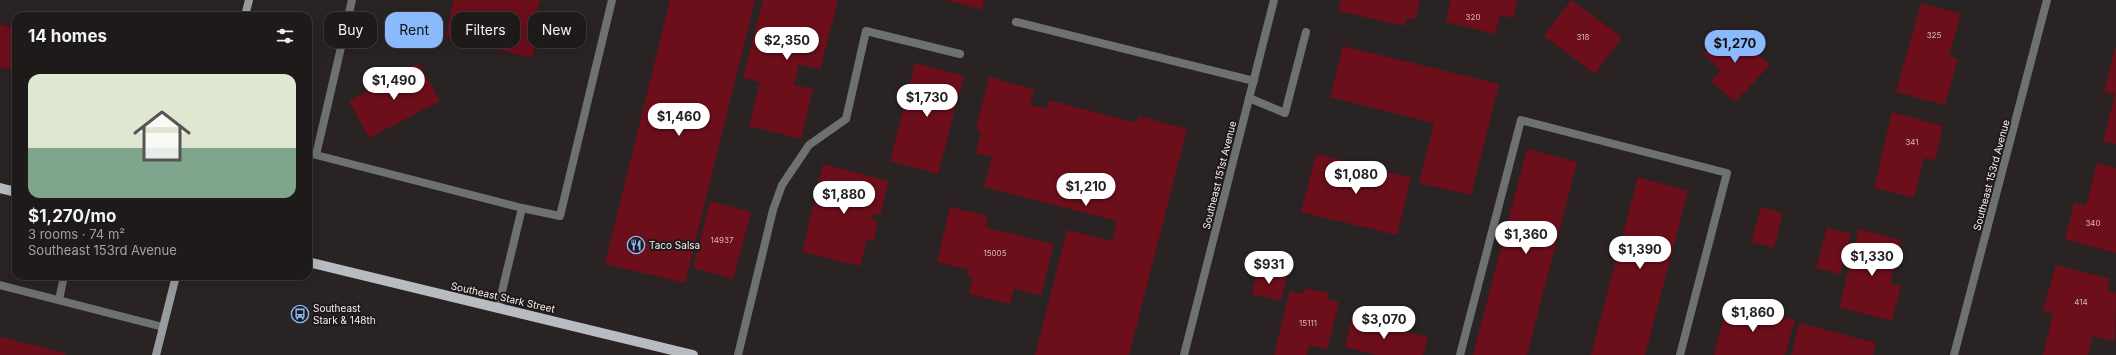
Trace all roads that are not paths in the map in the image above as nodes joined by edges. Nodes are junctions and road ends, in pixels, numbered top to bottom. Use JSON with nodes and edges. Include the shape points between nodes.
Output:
{"nodes":[{"id":1,"x":249,"y":0,"type":"edge"},
{"id":2,"x":352,"y":0,"type":"edge"},
{"id":3,"x":612,"y":0,"type":"edge"},
{"id":4,"x":1274,"y":0,"type":"edge"},
{"id":5,"x":2047,"y":0,"type":"edge"},
{"id":6,"x":246,"y":12,"type":"edge"},
{"id":7,"x":1016,"y":22,"type":"dead end"},
{"id":8,"x":1306,"y":32,"type":"dead end"},
{"id":9,"x":960,"y":54,"type":"dead end"},
{"id":10,"x":1254,"y":81,"type":"junction"},
{"id":11,"x":1250,"y":98,"type":"junction"},
{"id":12,"x":0,"y":188,"type":"edge"},
{"id":13,"x":12,"y":191,"type":"edge"},
{"id":14,"x":522,"y":208,"type":"junction"},
{"id":15,"x":312,"y":263,"type":"edge"},
{"id":16,"x":63,"y":280,"type":"edge"},
{"id":17,"x":175,"y":280,"type":"edge"},
{"id":18,"x":0,"y":285,"type":"edge"},
{"id":19,"x":59,"y":300,"type":"junction"},
{"id":20,"x":498,"y":308,"type":"junction"},
{"id":21,"x":164,"y":327,"type":"junction"},
{"id":22,"x":156,"y":355,"type":"edge"},
{"id":23,"x":693,"y":355,"type":"edge"},
{"id":24,"x":738,"y":355,"type":"edge"},
{"id":25,"x":1184,"y":355,"type":"edge"},
{"id":26,"x":1460,"y":355,"type":"edge"},
{"id":27,"x":1680,"y":355,"type":"edge"},
{"id":28,"x":1954,"y":355,"type":"edge"}],
"edges":[{"from":1,"to":6,"type":"main road"},
{"from":2,"to":14,"type":"street","via":[[316,155]]},
{"from":3,"to":14,"type":"street","via":[[560,216]]},
{"from":4,"to":10,"type":"street","name":"Southeast 151st Avenue"},
{"from":5,"to":28,"type":"street","name":"Southeast 153rd Avenue"},
{"from":7,"to":10,"type":"street"},
{"from":8,"to":11,"type":"street","via":[[1285,113]]},
{"from":9,"to":24,"type":"street","via":[[866,31],[846,119],[809,145],[782,185],[773,210]]},
{"from":10,"to":11,"type":"street","name":"Southeast 151st Avenue"},
{"from":11,"to":25,"type":"street","name":"Southeast 151st Avenue"},
{"from":12,"to":13,"type":"main road"},
{"from":14,"to":20,"type":"street"},
{"from":15,"to":20,"type":"main road","name":"Southeast Stark Street"},
{"from":16,"to":19,"type":"street"},
{"from":17,"to":21,"type":"main road"},
{"from":18,"to":19,"type":"street"},
{"from":19,"to":21,"type":"street"},
{"from":20,"to":23,"type":"main road","name":"Southeast Stark Street"},
{"from":21,"to":22,"type":"main road"},
{"from":26,"to":27,"type":"street","via":[[1521,120],[1727,173]]}]}
